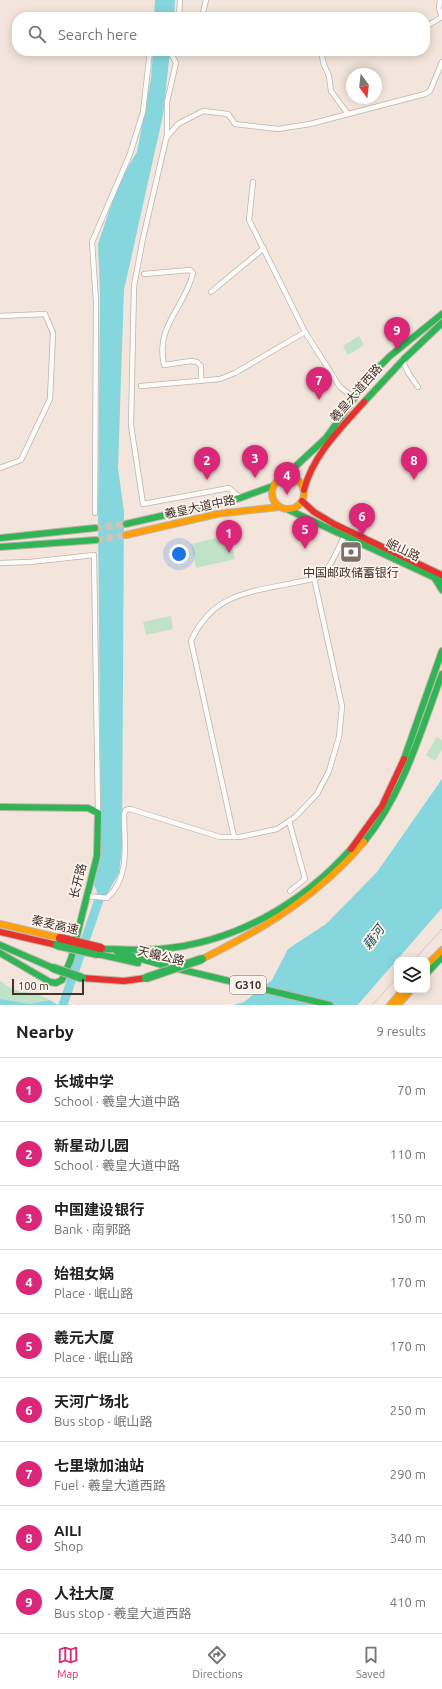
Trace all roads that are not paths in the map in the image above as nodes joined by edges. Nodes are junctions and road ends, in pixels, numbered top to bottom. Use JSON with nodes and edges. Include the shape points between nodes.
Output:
{"nodes":[{"id":1,"x":180,"y":0,"type":"edge"},
{"id":2,"x":206,"y":0,"type":"edge"},
{"id":3,"x":440,"y":0,"type":"edge"},
{"id":4,"x":179,"y":12,"type":"edge"},
{"id":5,"x":203,"y":12,"type":"edge"},
{"id":6,"x":442,"y":18,"type":"edge"},
{"id":7,"x":430,"y":24,"type":"edge"},
{"id":8,"x":149,"y":56,"type":"edge"},
{"id":9,"x":174,"y":56,"type":"edge"},
{"id":10,"x":322,"y":56,"type":"edge"},
{"id":11,"x":442,"y":62,"type":"edge"},
{"id":12,"x":348,"y":114,"type":"junction"},
{"id":13,"x":166,"y":138,"type":"junction"},
{"id":14,"x":253,"y":182,"type":"dead end"},
{"id":15,"x":264,"y":248,"type":"junction"},
{"id":16,"x":144,"y":274,"type":"dead end"},
{"id":17,"x":211,"y":292,"type":"dead end"},
{"id":18,"x":442,"y":314,"type":"edge"},
{"id":19,"x":0,"y":316,"type":"edge"},
{"id":20,"x":442,"y":323,"type":"edge"},
{"id":21,"x":305,"y":332,"type":"junction"},
{"id":22,"x":402,"y":360,"type":"junction"},
{"id":23,"x":201,"y":381,"type":"junction"},
{"id":24,"x":141,"y":386,"type":"dead end"},
{"id":25,"x":418,"y":387,"type":"dead end"},
{"id":26,"x":353,"y":397,"type":"junction"},
{"id":27,"x":0,"y":468,"type":"edge"},
{"id":28,"x":283,"y":478,"type":"junction"},
{"id":29,"x":273,"y":486,"type":"junction"},
{"id":30,"x":304,"y":490,"type":"junction"},
{"id":31,"x":240,"y":498,"type":"junction"},
{"id":32,"x":302,"y":500,"type":"junction"},
{"id":33,"x":279,"y":507,"type":"junction"},
{"id":34,"x":289,"y":510,"type":"junction"},
{"id":35,"x":95,"y":512,"type":"dead end"},
{"id":36,"x":126,"y":524,"type":"tunnel mouth"},
{"id":37,"x":95,"y":528,"type":"tunnel mouth"},
{"id":38,"x":126,"y":535,"type":"tunnel mouth"},
{"id":39,"x":345,"y":535,"type":"junction"},
{"id":40,"x":0,"y":538,"type":"edge"},
{"id":41,"x":96,"y":540,"type":"tunnel mouth"},
{"id":42,"x":0,"y":547,"type":"edge"},
{"id":43,"x":0,"y":563,"type":"edge"},
{"id":44,"x":438,"y":576,"type":"edge"},
{"id":45,"x":314,"y":578,"type":"junction"},
{"id":46,"x":442,"y":581,"type":"edge"},
{"id":47,"x":442,"y":590,"type":"edge"},
{"id":48,"x":442,"y":651,"type":"edge"},
{"id":49,"x":442,"y":674,"type":"edge"},
{"id":50,"x":0,"y":807,"type":"edge"},
{"id":51,"x":98,"y":813,"type":"junction"},
{"id":52,"x":289,"y":821,"type":"junction"},
{"id":53,"x":234,"y":837,"type":"junction"},
{"id":54,"x":290,"y":891,"type":"dead end"},
{"id":55,"x":90,"y":896,"type":"junction"},
{"id":56,"x":0,"y":924,"type":"edge"},
{"id":57,"x":0,"y":932,"type":"edge"},
{"id":58,"x":0,"y":945,"type":"edge"},
{"id":59,"x":103,"y":948,"type":"junction"},
{"id":60,"x":442,"y":950,"type":"edge"},
{"id":61,"x":0,"y":953,"type":"edge"},
{"id":62,"x":442,"y":957,"type":"edge"},
{"id":63,"x":430,"y":962,"type":"edge"},
{"id":64,"x":430,"y":970,"type":"edge"},
{"id":65,"x":400,"y":993,"type":"edge"},
{"id":66,"x":408,"y":993,"type":"edge"},
{"id":67,"x":316,"y":1005,"type":"edge"},
{"id":68,"x":330,"y":1005,"type":"edge"},
{"id":69,"x":390,"y":1005,"type":"edge"},
{"id":70,"x":398,"y":1005,"type":"edge"}],
"edges":[{"from":1,"to":4,"type":"street"},
{"from":2,"to":5,"type":"street"},
{"from":3,"to":6,"type":"street"},
{"from":6,"to":7,"type":"street"},
{"from":8,"to":35,"type":"street","via":[[143,112],[130,154],[92,242],[96,301]]},
{"from":9,"to":13,"type":"street","via":[[176,63],[167,102]]},
{"from":10,"to":12,"type":"street","via":[[331,91]]},
{"from":11,"to":12,"type":"street","via":[[430,91],[426,94]]},
{"from":12,"to":13,"type":"street","via":[[278,129],[235,124],[228,114],[202,111],[178,124]]},
{"from":13,"to":31,"type":"street","via":[[142,238],[134,286],[132,425],[143,504],[229,488]]},
{"from":14,"to":15,"type":"street","via":[[249,220]]},
{"from":15,"to":17,"type":"street"},
{"from":15,"to":21,"type":"street"},
{"from":16,"to":23,"type":"street","via":[[190,270],[192,273],[164,335],[161,351],[164,365],[198,362],[201,366]]},
{"from":18,"to":26,"type":"main road","name":"羲皇大道西路","via":[[390,356]]},
{"from":19,"to":27,"type":"street","via":[[45,314],[53,333],[50,399],[21,460]]},
{"from":20,"to":22,"type":"main road","name":"羲皇大道西路"},
{"from":21,"to":23,"type":"street","via":[[235,373],[220,379]]},
{"from":21,"to":26,"type":"street","via":[[340,387]]},
{"from":22,"to":25,"type":"street"},
{"from":22,"to":30,"type":"main road","name":"羲皇大道西路","via":[[376,386],[318,457],[309,472]]},
{"from":23,"to":24,"type":"street"},
{"from":26,"to":28,"type":"main road","name":"羲皇大道西路","via":[[326,438]]},
{"from":28,"to":29,"type":"main road"},
{"from":28,"to":30,"type":"main road","via":[[296,479]]},
{"from":29,"to":31,"type":"main road","name":"羲皇大道中路"},
{"from":29,"to":33,"type":"main road","via":[[271,496]]},
{"from":30,"to":32,"type":"main road"},
{"from":31,"to":36,"type":"main road","name":"羲皇大道中路"},
{"from":32,"to":34,"type":"main road","via":[[298,506]]},
{"from":32,"to":44,"type":"main road","name":"岷山路","via":[[312,511],[326,520]]},
{"from":33,"to":34,"type":"main road"},
{"from":33,"to":38,"type":"main road","name":"羲皇大道中路","via":[[217,514]]},
{"from":34,"to":39,"type":"main road","name":"岷山路"},
{"from":37,"to":40,"type":"main road"},
{"from":39,"to":44,"type":"main road","name":"岷山路","via":[[391,558]]},
{"from":39,"to":45,"type":"street","via":[[324,574]]},
{"from":41,"to":42,"type":"main road"},
{"from":43,"to":51,"type":"street","via":[[94,555]]},
{"from":44,"to":46,"type":"main road","name":"岷山路"},
{"from":44,"to":47,"type":"main road"},
{"from":45,"to":52,"type":"street","via":[[342,706],[339,737],[329,771],[317,794]]},
{"from":45,"to":53,"type":"street","via":[[226,600],[207,615],[198,626],[192,641]]},
{"from":48,"to":59,"type":"main road","via":[[392,788],[366,830],[346,854],[318,880],[277,911],[203,940],[161,949]]},
{"from":49,"to":58,"type":"main road","bridge":true,"via":[[398,791],[352,859],[325,886],[301,904],[235,943],[202,958],[146,978],[124,981],[82,978]]},
{"from":50,"to":51,"type":"main road","via":[[88,808]]},
{"from":51,"to":55,"type":"main road","name":"长开路","via":[[97,856]]},
{"from":52,"to":53,"type":"street","via":[[277,829]]},
{"from":52,"to":54,"type":"street","via":[[305,879]]},
{"from":53,"to":55,"type":"street","via":[[220,836],[130,809],[126,810],[125,864],[122,875],[107,898]]},
{"from":55,"to":61,"type":"main road","name":"长开路","via":[[62,980],[50,982]]},
{"from":56,"to":59,"type":"main road","name":"秦麦高速","number":"G310","bridge":true},
{"from":57,"to":67,"type":"main road","name":"天巉公路","number":"G310","bridge":true},
{"from":59,"to":68,"type":"main road","name":"天巉公路","number":"G310","bridge":true,"via":[[166,966]]},
{"from":60,"to":63,"type":"main road"},
{"from":62,"to":64,"type":"main road"},
{"from":65,"to":69,"type":"main road"},
{"from":66,"to":70,"type":"main road"}]}
